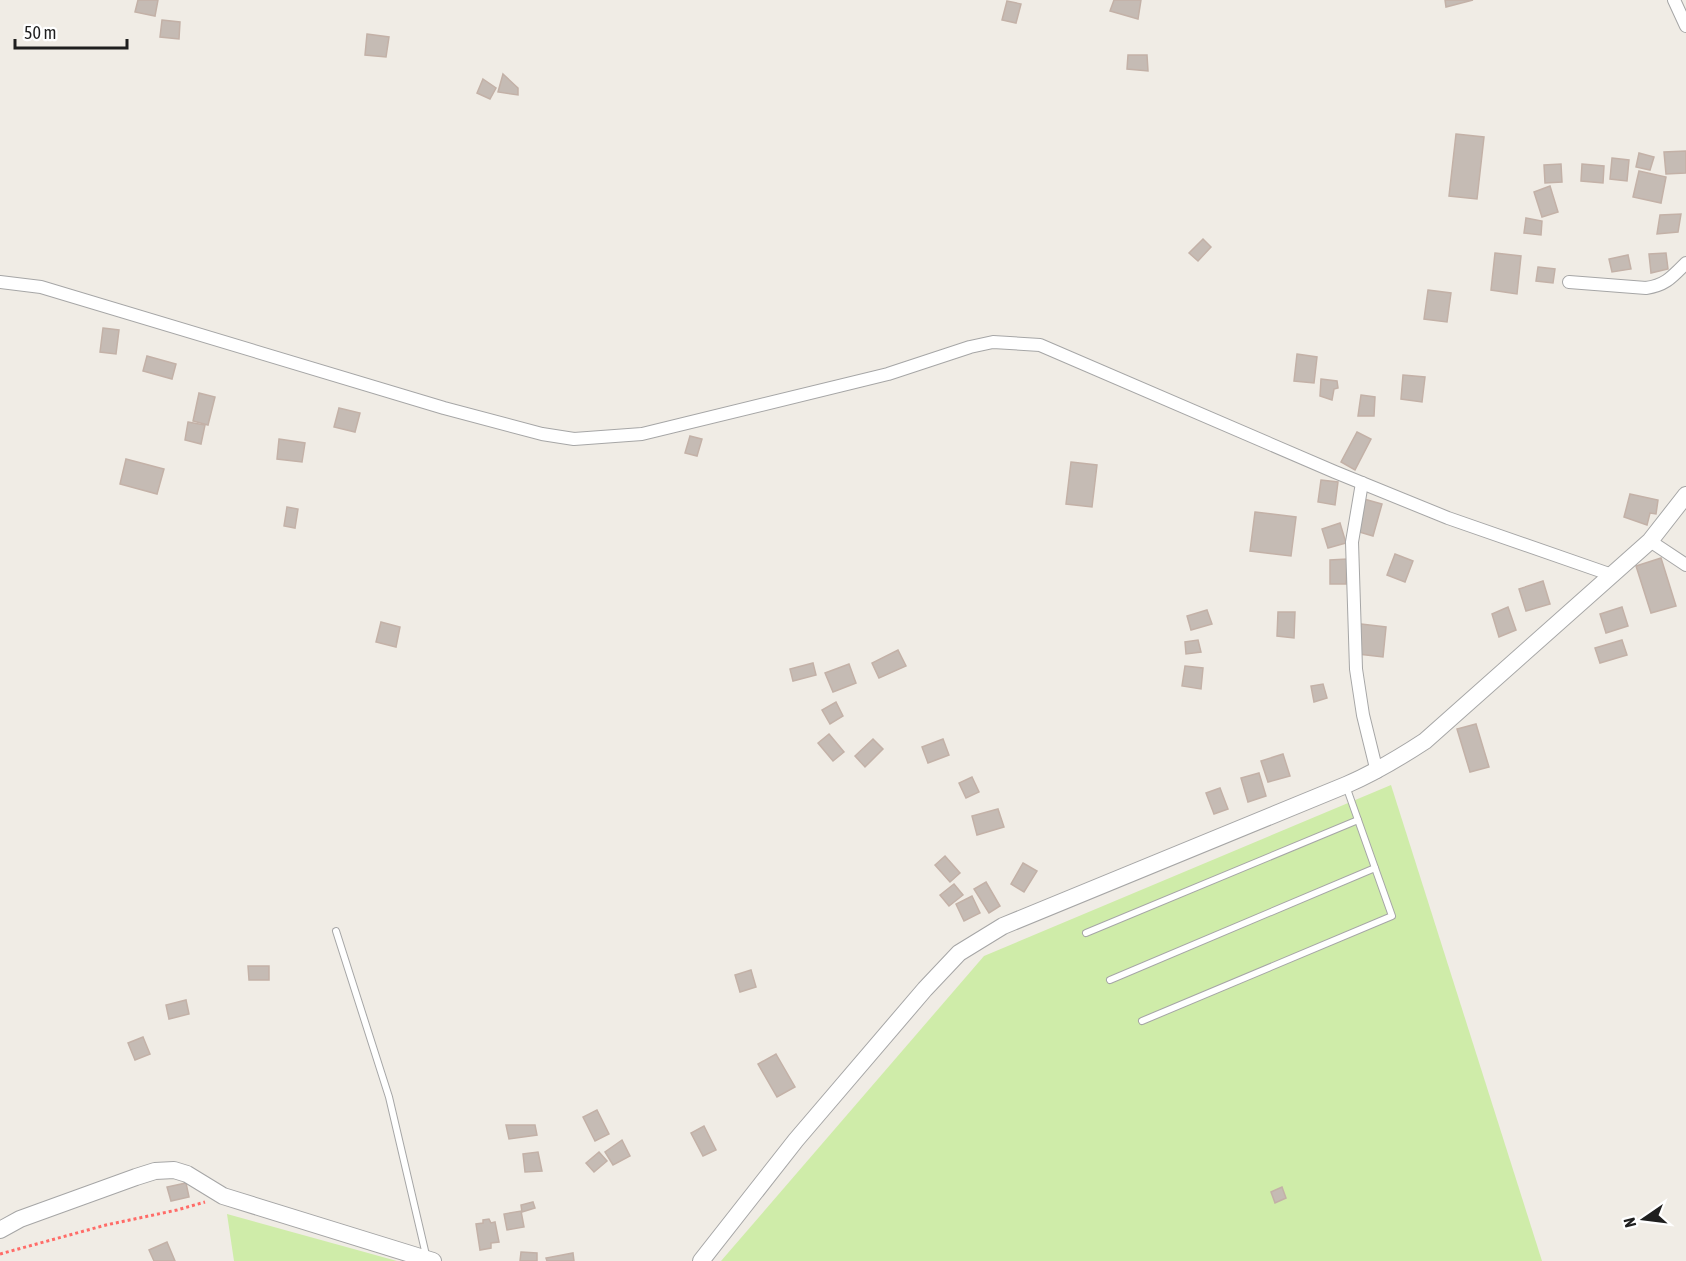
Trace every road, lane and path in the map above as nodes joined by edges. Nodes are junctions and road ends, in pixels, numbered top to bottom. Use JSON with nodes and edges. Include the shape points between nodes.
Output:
{"nodes":[{"id":1,"x":1674,"y":0,"type":"edge"},
{"id":2,"x":1686,"y":26,"type":"edge"},
{"id":3,"x":1686,"y":262,"type":"edge"},
{"id":4,"x":0,"y":282,"type":"edge"},
{"id":5,"x":1569,"y":282,"type":"dead end"},
{"id":6,"x":1362,"y":483,"type":"junction"},
{"id":7,"x":1686,"y":495,"type":"edge"},
{"id":8,"x":1650,"y":541,"type":"junction"},
{"id":9,"x":1686,"y":565,"type":"edge"},
{"id":10,"x":1612,"y":575,"type":"junction"},
{"id":11,"x":1377,"y":772,"type":"junction"},
{"id":12,"x":1346,"y":785,"type":"junction"},
{"id":13,"x":1358,"y":820,"type":"junction"},
{"id":14,"x":1375,"y":868,"type":"junction"},
{"id":15,"x":336,"y":931,"type":"dead end"},
{"id":16,"x":1086,"y":933,"type":"dead end"},
{"id":17,"x":1110,"y":980,"type":"dead end"},
{"id":18,"x":1142,"y":1021,"type":"dead end"},
{"id":19,"x":223,"y":1196,"type":"junction"},
{"id":20,"x":0,"y":1230,"type":"edge"},
{"id":21,"x":0,"y":1254,"type":"edge"},
{"id":22,"x":430,"y":1260,"type":"edge"},
{"id":23,"x":701,"y":1261,"type":"edge"}],
"edges":[{"from":1,"to":2,"type":"street"},
{"from":3,"to":5,"type":"street","via":[[1666,282],[1646,288]]},
{"from":4,"to":6,"type":"street","via":[[40,287],[444,408],[574,439],[642,434],[888,374],[993,342],[1040,345]]},
{"from":6,"to":10,"type":"street","via":[[1448,518]]},
{"from":6,"to":11,"type":"street","via":[[1352,542],[1356,669]]},
{"from":7,"to":8,"type":"street"},
{"from":8,"to":9,"type":"street"},
{"from":8,"to":10,"type":"street"},
{"from":10,"to":11,"type":"street","via":[[1425,741]]},
{"from":11,"to":12,"type":"street"},
{"from":12,"to":13,"type":"lane"},
{"from":12,"to":23,"type":"street","via":[[1004,926],[959,953],[796,1140]]},
{"from":13,"to":14,"type":"lane"},
{"from":13,"to":16,"type":"lane"},
{"from":14,"to":17,"type":"lane"},
{"from":14,"to":18,"type":"lane","via":[[1392,916]]},
{"from":15,"to":22,"type":"lane","via":[[389,1097]]},
{"from":19,"to":20,"type":"street","via":[[188,1174],[174,1170],[155,1172],[60,1204]]},
{"from":19,"to":21,"type":"path"},
{"from":19,"to":22,"type":"street"}]}
